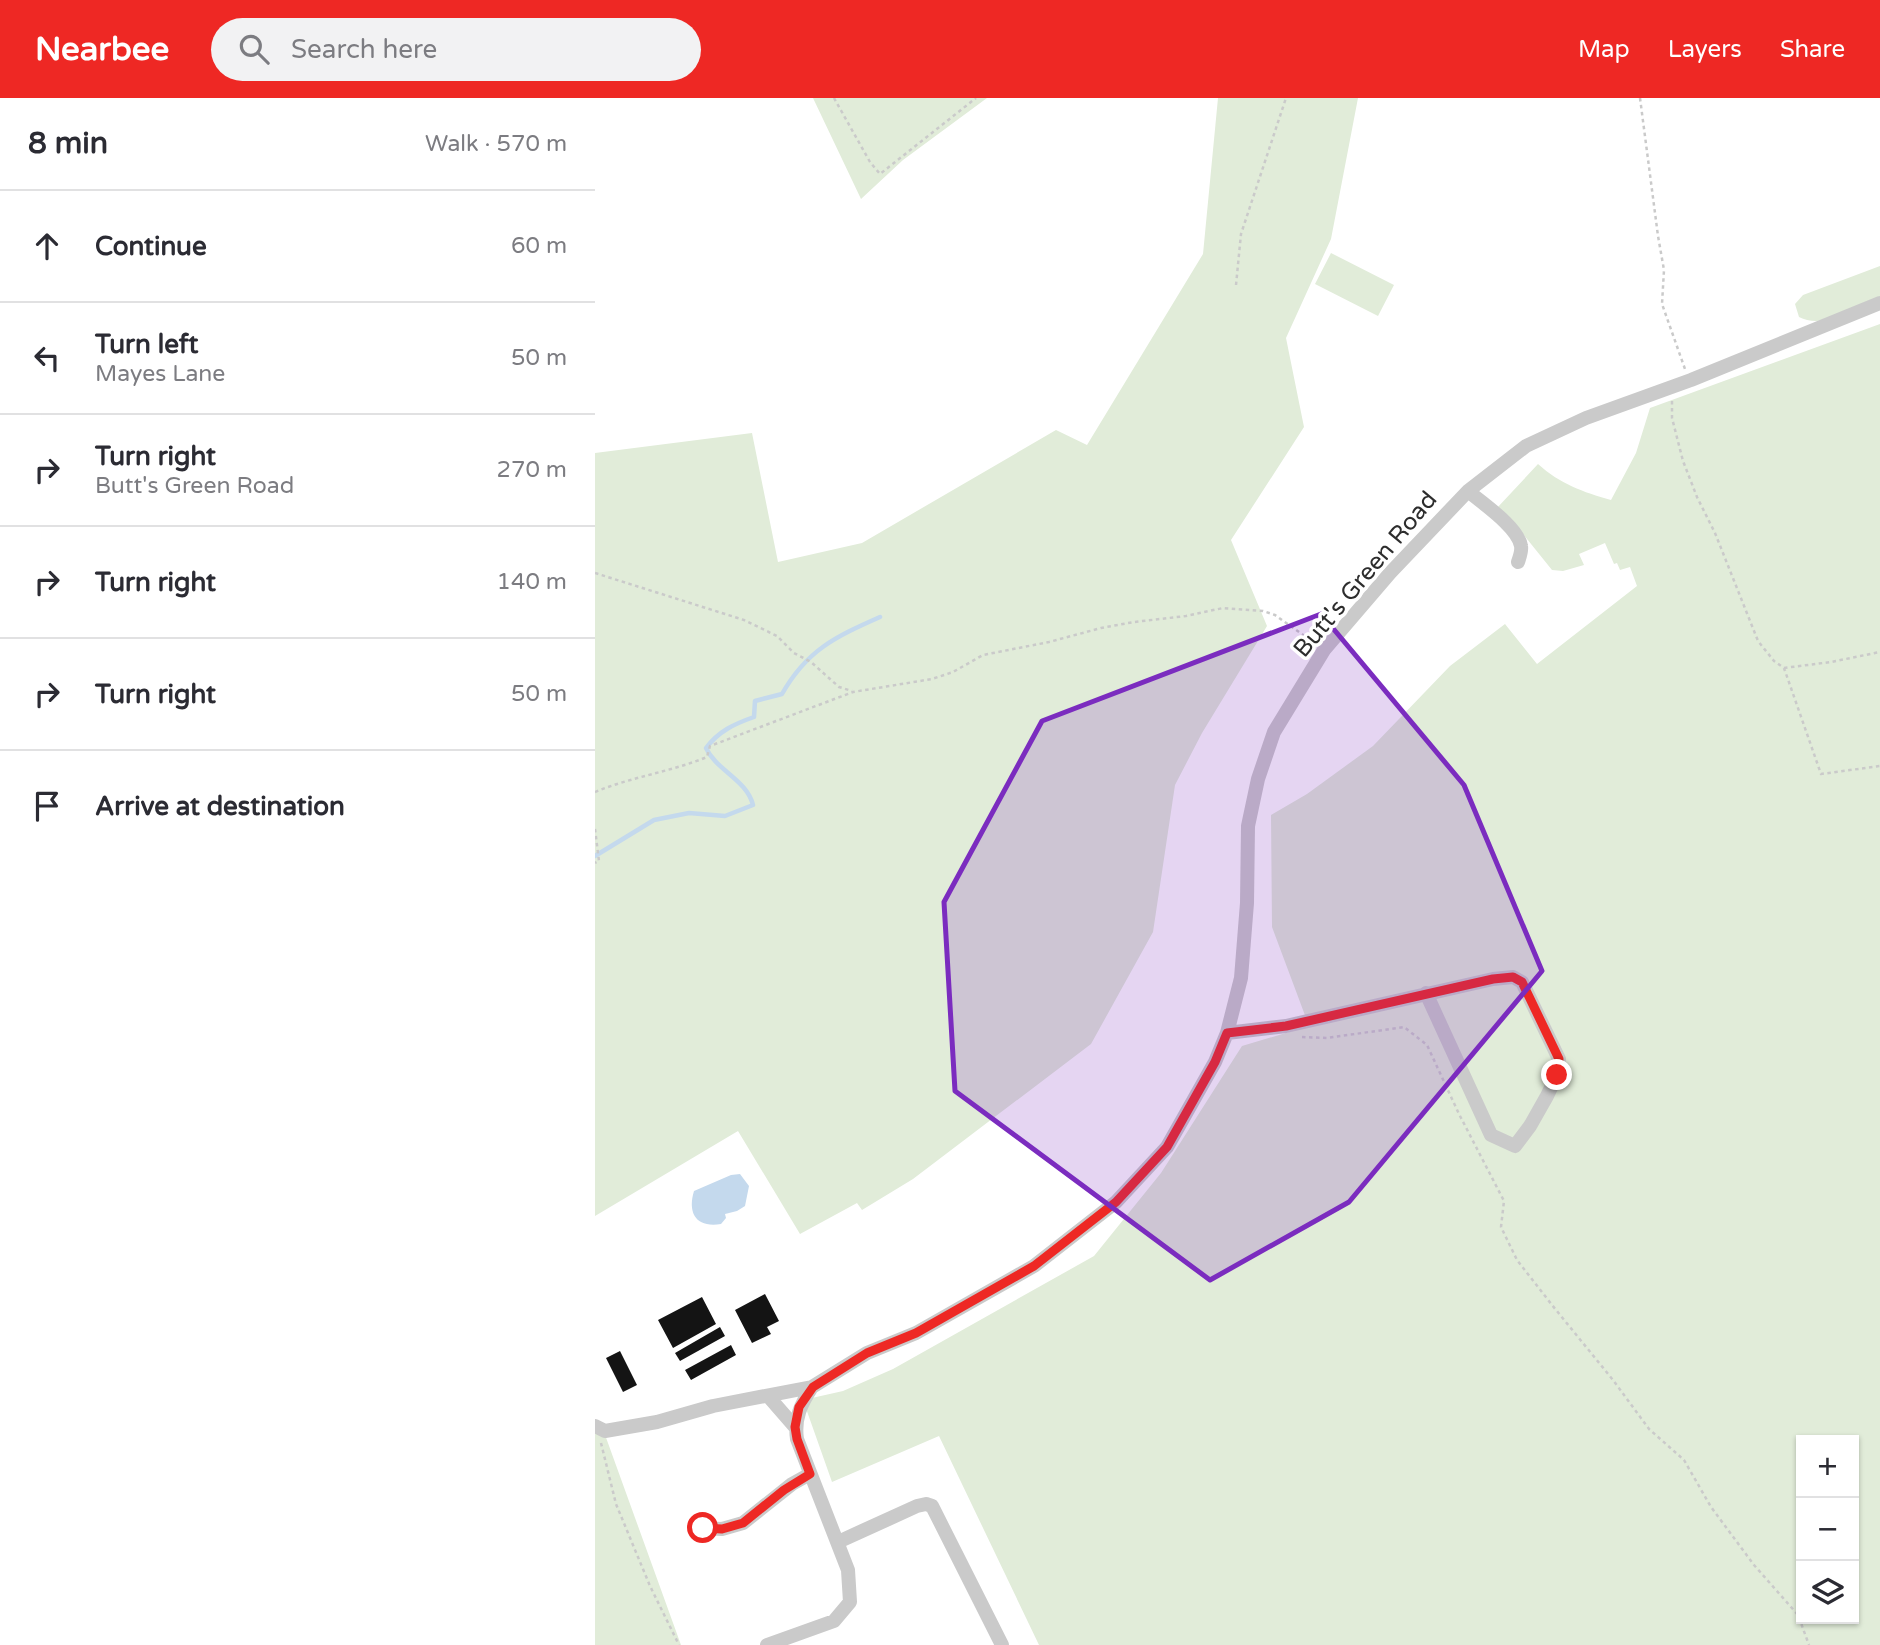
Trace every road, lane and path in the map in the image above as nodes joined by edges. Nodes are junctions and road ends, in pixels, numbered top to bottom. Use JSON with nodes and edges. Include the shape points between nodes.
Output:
{"nodes":[{"id":1,"x":834,"y":98,"type":"edge"},
{"id":2,"x":976,"y":98,"type":"edge"},
{"id":3,"x":1286,"y":98,"type":"edge"},
{"id":4,"x":1640,"y":98,"type":"edge"},
{"id":5,"x":1236,"y":285,"type":"dead end"},
{"id":6,"x":1880,"y":303,"type":"edge"},
{"id":7,"x":1691,"y":380,"type":"junction"},
{"id":8,"x":1671,"y":385,"type":"junction"},
{"id":9,"x":1468,"y":491,"type":"junction"},
{"id":10,"x":1518,"y":562,"type":"dead end"},
{"id":11,"x":595,"y":573,"type":"edge"},
{"id":12,"x":1324,"y":650,"type":"junction"},
{"id":13,"x":1880,"y":652,"type":"edge"},
{"id":14,"x":1784,"y":668,"type":"junction"},
{"id":15,"x":853,"y":692,"type":"junction"},
{"id":16,"x":1880,"y":766,"type":"edge"},
{"id":17,"x":595,"y":792,"type":"edge"},
{"id":18,"x":595,"y":829,"type":"edge"},
{"id":19,"x":597,"y":862,"type":"edge"},
{"id":20,"x":1426,"y":993,"type":"junction"},
{"id":21,"x":1227,"y":1033,"type":"junction"},
{"id":22,"x":1294,"y":1037,"type":"dead end"},
{"id":23,"x":813,"y":1387,"type":"junction"},
{"id":24,"x":768,"y":1396,"type":"junction"},
{"id":25,"x":795,"y":1427,"type":"junction"},
{"id":26,"x":597,"y":1432,"type":"edge"},
{"id":27,"x":810,"y":1474,"type":"junction"},
{"id":28,"x":703,"y":1528,"type":"dead end"},
{"id":29,"x":838,"y":1542,"type":"junction"},
{"id":30,"x":679,"y":1645,"type":"edge"},
{"id":31,"x":767,"y":1645,"type":"edge"},
{"id":32,"x":1002,"y":1645,"type":"edge"},
{"id":33,"x":1809,"y":1645,"type":"edge"}],
"edges":[{"from":1,"to":2,"type":"path","via":[[880,174]]},
{"from":3,"to":5,"type":"path","via":[[1241,234]]},
{"from":4,"to":7,"type":"path","via":[[1664,270],[1662,304]]},
{"from":6,"to":7,"type":"street","name":"Butt's Green Road"},
{"from":7,"to":8,"type":"street","name":"Butt's Green Road"},
{"from":8,"to":9,"type":"street","name":"Butt's Green Road","via":[[1525,446]]},
{"from":8,"to":14,"type":"path","via":[[1672,418],[1697,497],[1758,641]]},
{"from":9,"to":10,"type":"street","via":[[1519,538]]},
{"from":9,"to":12,"type":"street","name":"Butt's Green Road"},
{"from":11,"to":15,"type":"path","via":[[744,620],[777,636],[839,687]]},
{"from":12,"to":15,"type":"path","via":[[1275,615],[1223,608],[1101,628],[983,655],[932,679]]},
{"from":12,"to":21,"type":"street","name":"Butt's Green Road","via":[[1274,732],[1258,779],[1248,826],[1241,978]]},
{"from":13,"to":14,"type":"path"},
{"from":14,"to":16,"type":"path","via":[[1821,774]]},
{"from":15,"to":17,"type":"path","via":[[711,746],[707,757]]},
{"from":18,"to":19,"type":"path"},
{"from":20,"to":20,"type":"street","via":[[1491,1135],[1515,1146],[1548,1096],[1559,1059],[1522,982],[1513,977],[1493,979]]},
{"from":20,"to":21,"type":"street","via":[[1286,1026]]},
{"from":21,"to":23,"type":"street","name":"Butt's Green Road","via":[[1167,1147],[1116,1202],[1034,1266],[916,1333],[867,1353]]},
{"from":22,"to":33,"type":"path","via":[[1327,1038],[1404,1027],[1427,1045],[1504,1201],[1500,1227],[1517,1259],[1649,1429],[1683,1460],[1711,1507],[1798,1615]]},
{"from":23,"to":24,"type":"street"},
{"from":23,"to":25,"type":"street","via":[[799,1407]]},
{"from":24,"to":25,"type":"street"},
{"from":24,"to":26,"type":"street"},
{"from":25,"to":27,"type":"street"},
{"from":26,"to":30,"type":"path","via":[[616,1504]]},
{"from":27,"to":28,"type":"street","via":[[743,1523]]},
{"from":27,"to":29,"type":"street"},
{"from":29,"to":31,"type":"street","via":[[848,1570],[850,1602],[834,1621]]},
{"from":29,"to":32,"type":"street","via":[[917,1506],[932,1506]]}]}
